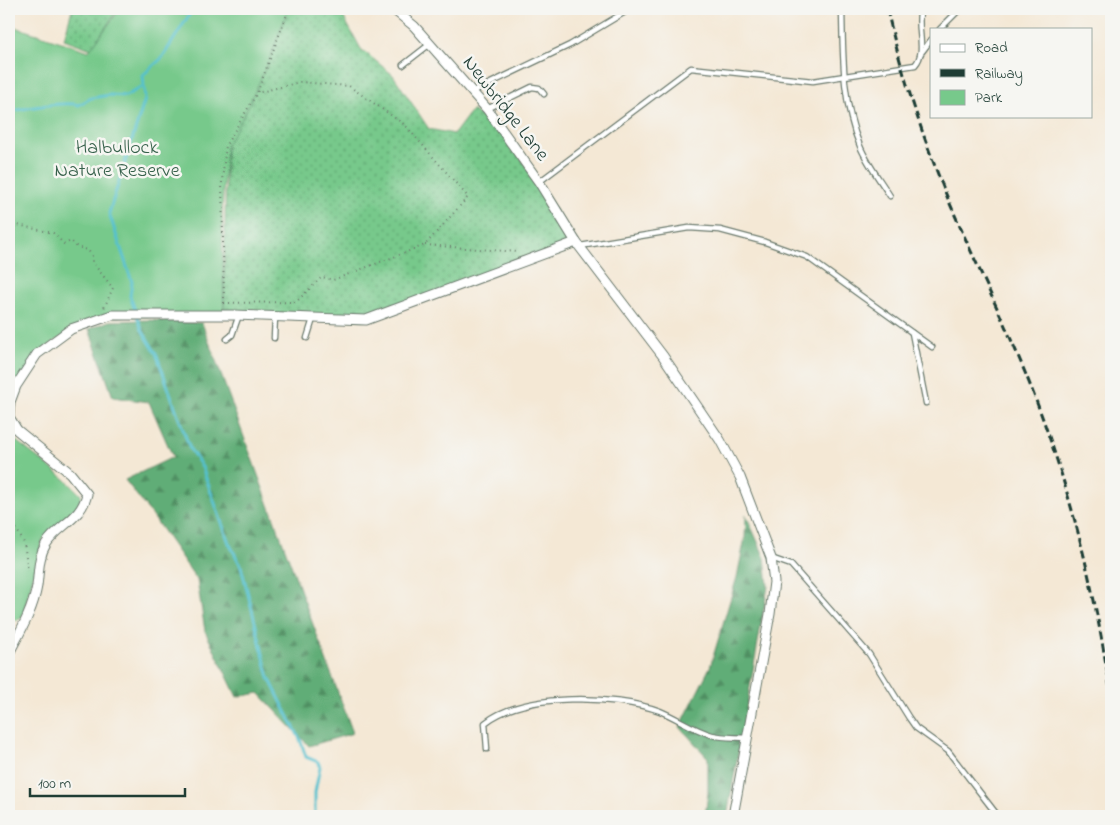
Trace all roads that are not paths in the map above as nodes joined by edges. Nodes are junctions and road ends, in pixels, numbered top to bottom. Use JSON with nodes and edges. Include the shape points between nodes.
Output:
{"nodes":[{"id":1,"x":393,"y":9,"type":"edge"},
{"id":2,"x":630,"y":9,"type":"edge"},
{"id":3,"x":842,"y":9,"type":"edge"},
{"id":4,"x":921,"y":9,"type":"edge"},
{"id":5,"x":960,"y":9,"type":"edge"},
{"id":6,"x":941,"y":28,"type":"edge"},
{"id":7,"x":930,"y":41,"type":"edge"},
{"id":8,"x":430,"y":44,"type":"junction"},
{"id":9,"x":920,"y":53,"type":"junction"},
{"id":10,"x":403,"y":65,"type":"dead end"},
{"id":11,"x":844,"y":76,"type":"junction"},
{"id":12,"x":472,"y":92,"type":"junction"},
{"id":13,"x":544,"y":94,"type":"dead end"},
{"id":14,"x":487,"y":109,"type":"junction"},
{"id":15,"x":539,"y":182,"type":"junction"},
{"id":16,"x":890,"y":196,"type":"dead end"},
{"id":17,"x":578,"y":244,"type":"junction"},
{"id":18,"x":239,"y":315,"type":"junction"},
{"id":19,"x":275,"y":317,"type":"junction"},
{"id":20,"x":314,"y":318,"type":"junction"},
{"id":21,"x":912,"y":333,"type":"junction"},
{"id":22,"x":274,"y":338,"type":"dead end"},
{"id":23,"x":307,"y":338,"type":"dead end"},
{"id":24,"x":227,"y":339,"type":"dead end"},
{"id":25,"x":932,"y":347,"type":"dead end"},
{"id":26,"x":926,"y":403,"type":"dead end"},
{"id":27,"x":771,"y":558,"type":"junction"},
{"id":28,"x":9,"y":654,"type":"edge"},
{"id":29,"x":747,"y":738,"type":"junction"},
{"id":30,"x":487,"y":749,"type":"dead end"},
{"id":31,"x":733,"y":816,"type":"edge"},
{"id":32,"x":998,"y":816,"type":"edge"}],
"edges":[{"from":1,"to":8,"type":"street","name":"Newbridge Lane"},
{"from":2,"to":12,"type":"lane","via":[[570,45]]},
{"from":3,"to":11,"type":"lane"},
{"from":4,"to":9,"type":"lane"},
{"from":5,"to":6,"type":"lane"},
{"from":7,"to":9,"type":"lane"},
{"from":8,"to":10,"type":"lane"},
{"from":8,"to":12,"type":"street","name":"Newbridge Lane"},
{"from":9,"to":11,"type":"lane","via":[[915,65]]},
{"from":11,"to":15,"type":"lane","via":[[814,81],[691,68]]},
{"from":11,"to":16,"type":"lane","via":[[860,147]]},
{"from":12,"to":14,"type":"street","name":"Newbridge Lane"},
{"from":13,"to":14,"type":"lane","via":[[539,88],[532,87]]},
{"from":14,"to":15,"type":"street","name":"Newbridge Lane"},
{"from":15,"to":17,"type":"street","name":"Newbridge Lane"},
{"from":17,"to":20,"type":"street","via":[[366,320]]},
{"from":17,"to":21,"type":"lane","via":[[689,228],[720,230],[807,257]]},
{"from":17,"to":27,"type":"street","name":"Newbridge Lane","via":[[664,356],[720,440],[740,477]]},
{"from":18,"to":19,"type":"street"},
{"from":18,"to":24,"type":"lane"},
{"from":18,"to":28,"type":"street","via":[[103,316],[71,329],[37,354],[16,386],[9,417],[17,430],[70,474],[87,494],[84,508],[46,544],[26,622]]},
{"from":19,"to":20,"type":"street"},
{"from":19,"to":22,"type":"lane"},
{"from":20,"to":23,"type":"lane"},
{"from":21,"to":25,"type":"lane"},
{"from":21,"to":26,"type":"lane"},
{"from":27,"to":29,"type":"street","name":"Newbridge Lane","via":[[774,582],[770,614]]},
{"from":27,"to":32,"type":"lane","via":[[791,565],[870,654],[916,728],[948,751]]},
{"from":29,"to":30,"type":"lane","via":[[712,735],[660,711],[635,704],[569,698],[537,703],[494,716],[486,723]]},
{"from":29,"to":31,"type":"street","name":"Newbridge Lane"}]}
